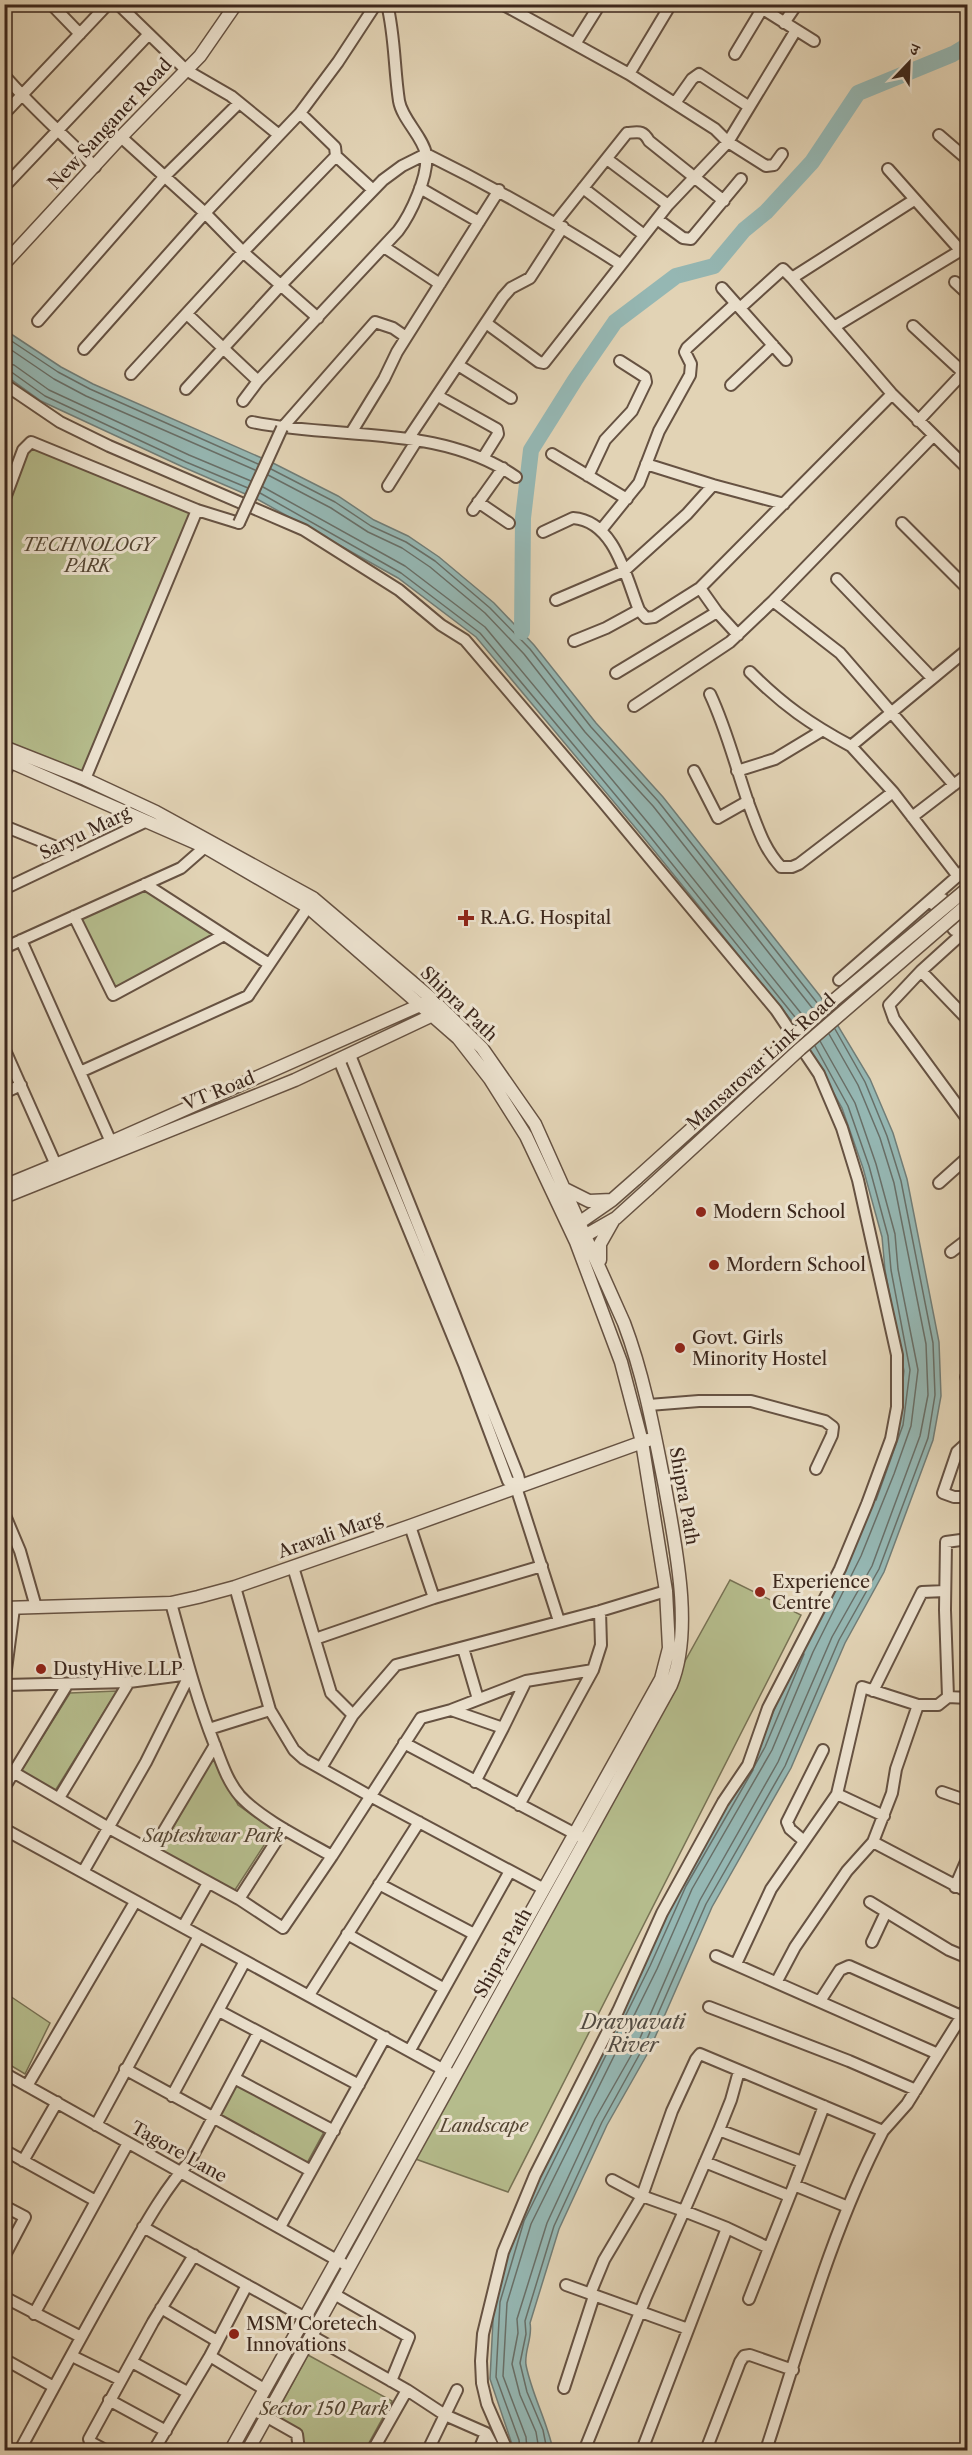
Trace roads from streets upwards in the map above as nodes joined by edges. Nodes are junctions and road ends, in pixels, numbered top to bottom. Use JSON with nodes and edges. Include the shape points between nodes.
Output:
{"nodes":[{"id":1,"x":51,"y":4,"type":"edge"},
{"id":2,"x":108,"y":4,"type":"edge"},
{"id":3,"x":118,"y":4,"type":"edge"},
{"id":4,"x":236,"y":4,"type":"edge"},
{"id":5,"x":376,"y":4,"type":"edge"},
{"id":6,"x":387,"y":4,"type":"edge"},
{"id":7,"x":502,"y":4,"type":"edge"},
{"id":8,"x":528,"y":4,"type":"edge"},
{"id":9,"x":600,"y":4,"type":"edge"},
{"id":10,"x":671,"y":4,"type":"edge"},
{"id":11,"x":796,"y":4,"type":"edge"},
{"id":12,"x":759,"y":7,"type":"edge"},
{"id":13,"x":521,"y":15,"type":"junction"},
{"id":14,"x":784,"y":22,"type":"junction"},
{"id":15,"x":796,"y":30,"type":"junction"},
{"id":16,"x":80,"y":34,"type":"junction"},
{"id":17,"x":148,"y":35,"type":"junction"},
{"id":18,"x":814,"y":40,"type":"dead end"},
{"id":19,"x":575,"y":44,"type":"junction"},
{"id":20,"x":735,"y":54,"type":"dead end"},
{"id":21,"x":186,"y":70,"type":"junction"},
{"id":22,"x":629,"y":74,"type":"junction"},
{"id":23,"x":4,"y":75,"type":"edge"},
{"id":24,"x":21,"y":96,"type":"junction"},
{"id":25,"x":239,"y":103,"type":"junction"},
{"id":26,"x":675,"y":103,"type":"junction"},
{"id":27,"x":748,"y":106,"type":"junction"},
{"id":28,"x":300,"y":113,"type":"junction"},
{"id":29,"x":4,"y":114,"type":"edge"},
{"id":30,"x":60,"y":130,"type":"junction"},
{"id":31,"x":279,"y":135,"type":"junction"},
{"id":32,"x":939,"y":135,"type":"dead end"},
{"id":33,"x":121,"y":137,"type":"junction"},
{"id":34,"x":728,"y":142,"type":"junction"},
{"id":35,"x":426,"y":154,"type":"junction"},
{"id":36,"x":783,"y":154,"type":"dead end"},
{"id":37,"x":965,"y":154,"type":"edge"},
{"id":38,"x":336,"y":156,"type":"junction"},
{"id":39,"x":607,"y":159,"type":"junction"},
{"id":40,"x":95,"y":167,"type":"junction"},
{"id":41,"x":888,"y":169,"type":"dead end"},
{"id":42,"x":165,"y":176,"type":"junction"},
{"id":43,"x":695,"y":179,"type":"junction"},
{"id":44,"x":741,"y":179,"type":"dead end"},
{"id":45,"x":4,"y":187,"type":"edge"},
{"id":46,"x":420,"y":188,"type":"junction"},
{"id":47,"x":583,"y":188,"type":"junction"},
{"id":48,"x":373,"y":190,"type":"junction"},
{"id":49,"x":498,"y":190,"type":"junction"},
{"id":50,"x":914,"y":200,"type":"junction"},
{"id":51,"x":724,"y":201,"type":"junction"},
{"id":52,"x":668,"y":205,"type":"junction"},
{"id":53,"x":205,"y":213,"type":"junction"},
{"id":54,"x":657,"y":219,"type":"junction"},
{"id":55,"x":479,"y":222,"type":"junction"},
{"id":56,"x":559,"y":225,"type":"junction"},
{"id":57,"x":644,"y":236,"type":"junction"},
{"id":58,"x":384,"y":247,"type":"junction"},
{"id":59,"x":964,"y":248,"type":"edge"},
{"id":60,"x":243,"y":252,"type":"junction"},
{"id":61,"x":4,"y":264,"type":"edge"},
{"id":62,"x":620,"y":264,"type":"junction"},
{"id":63,"x":792,"y":278,"type":"junction"},
{"id":64,"x":955,"y":282,"type":"dead end"},
{"id":65,"x":440,"y":284,"type":"junction"},
{"id":66,"x":280,"y":286,"type":"junction"},
{"id":67,"x":722,"y":288,"type":"dead end"},
{"id":68,"x":968,"y":294,"type":"edge"},
{"id":69,"x":738,"y":306,"type":"junction"},
{"id":70,"x":187,"y":314,"type":"junction"},
{"id":71,"x":318,"y":318,"type":"junction"},
{"id":72,"x":38,"y":321,"type":"dead end"},
{"id":73,"x":486,"y":323,"type":"junction"},
{"id":74,"x":913,"y":326,"type":"dead end"},
{"id":75,"x":834,"y":327,"type":"junction"},
{"id":76,"x":406,"y":338,"type":"junction"},
{"id":77,"x":773,"y":345,"type":"junction"},
{"id":78,"x":223,"y":347,"type":"junction"},
{"id":79,"x":84,"y":349,"type":"dead end"},
{"id":80,"x":786,"y":360,"type":"dead end"},
{"id":81,"x":620,"y":361,"type":"dead end"},
{"id":82,"x":458,"y":365,"type":"junction"},
{"id":83,"x":131,"y":374,"type":"dead end"},
{"id":84,"x":965,"y":375,"type":"edge"},
{"id":85,"x":258,"y":381,"type":"junction"},
{"id":86,"x":4,"y":384,"type":"edge"},
{"id":87,"x":731,"y":385,"type":"dead end"},
{"id":88,"x":186,"y":389,"type":"dead end"},
{"id":89,"x":892,"y":394,"type":"junction"},
{"id":90,"x":438,"y":396,"type":"junction"},
{"id":91,"x":511,"y":398,"type":"dead end"},
{"id":92,"x":243,"y":401,"type":"dead end"},
{"id":93,"x":918,"y":421,"type":"junction"},
{"id":94,"x":252,"y":422,"type":"dead end"},
{"id":95,"x":282,"y":428,"type":"junction"},
{"id":96,"x":351,"y":433,"type":"junction"},
{"id":97,"x":933,"y":436,"type":"junction"},
{"id":98,"x":412,"y":439,"type":"junction"},
{"id":99,"x":552,"y":454,"type":"dead end"},
{"id":100,"x":483,"y":458,"type":"junction"},
{"id":101,"x":646,"y":464,"type":"junction"},
{"id":102,"x":503,"y":468,"type":"junction"},
{"id":103,"x":968,"y":469,"type":"edge"},
{"id":104,"x":588,"y":476,"type":"junction"},
{"id":105,"x":516,"y":477,"type":"dead end"},
{"id":106,"x":713,"y":485,"type":"junction"},
{"id":107,"x":388,"y":486,"type":"dead end"},
{"id":108,"x":627,"y":500,"type":"junction"},
{"id":109,"x":4,"y":501,"type":"edge"},
{"id":110,"x":784,"y":504,"type":"junction"},
{"id":111,"x":197,"y":510,"type":"junction"},
{"id":112,"x":509,"y":523,"type":"dead end"},
{"id":113,"x":902,"y":523,"type":"dead end"},
{"id":114,"x":601,"y":530,"type":"junction"},
{"id":115,"x":543,"y":532,"type":"dead end"},
{"id":116,"x":624,"y":571,"type":"junction"},
{"id":117,"x":837,"y":579,"type":"dead end"},
{"id":118,"x":700,"y":588,"type":"junction"},
{"id":119,"x":968,"y":589,"type":"edge"},
{"id":120,"x":556,"y":600,"type":"dead end"},
{"id":121,"x":773,"y":601,"type":"junction"},
{"id":122,"x":639,"y":610,"type":"junction"},
{"id":123,"x":717,"y":612,"type":"junction"},
{"id":124,"x":738,"y":635,"type":"junction"},
{"id":125,"x":574,"y":640,"type":"dead end"},
{"id":126,"x":968,"y":649,"type":"edge"},
{"id":127,"x":750,"y":672,"type":"dead end"},
{"id":128,"x":616,"y":673,"type":"dead end"},
{"id":129,"x":932,"y":678,"type":"junction"},
{"id":130,"x":710,"y":694,"type":"dead end"},
{"id":131,"x":634,"y":706,"type":"dead end"},
{"id":132,"x":892,"y":712,"type":"junction"},
{"id":133,"x":823,"y":730,"type":"junction"},
{"id":134,"x":851,"y":746,"type":"junction"},
{"id":135,"x":8,"y":755,"type":"edge"},
{"id":136,"x":694,"y":771,"type":"dead end"},
{"id":137,"x":737,"y":771,"type":"junction"},
{"id":138,"x":968,"y":774,"type":"edge"},
{"id":139,"x":4,"y":776,"type":"edge"},
{"id":140,"x":85,"y":779,"type":"junction"},
{"id":141,"x":954,"y":785,"type":"junction"},
{"id":142,"x":893,"y":792,"type":"junction"},
{"id":143,"x":748,"y":801,"type":"junction"},
{"id":144,"x":912,"y":817,"type":"junction"},
{"id":145,"x":147,"y":821,"type":"junction"},
{"id":146,"x":4,"y":826,"type":"edge"},
{"id":147,"x":205,"y":847,"type":"junction"},
{"id":148,"x":76,"y":855,"type":"junction"},
{"id":149,"x":968,"y":867,"type":"edge"},
{"id":150,"x":957,"y":875,"type":"junction"},
{"id":151,"x":145,"y":884,"type":"junction"},
{"id":152,"x":968,"y":888,"type":"edge"},
{"id":153,"x":4,"y":889,"type":"edge"},
{"id":154,"x":935,"y":898,"type":"junction"},
{"id":155,"x":968,"y":904,"type":"edge"},
{"id":156,"x":308,"y":908,"type":"junction"},
{"id":157,"x":74,"y":916,"type":"junction"},
{"id":158,"x":965,"y":931,"type":"edge"},
{"id":159,"x":224,"y":935,"type":"junction"},
{"id":160,"x":21,"y":940,"type":"junction"},
{"id":161,"x":4,"y":948,"type":"edge"},
{"id":162,"x":269,"y":964,"type":"junction"},
{"id":163,"x":921,"y":971,"type":"junction"},
{"id":164,"x":839,"y":980,"type":"dead end"},
{"id":165,"x":427,"y":1002,"type":"junction"},
{"id":166,"x":443,"y":1009,"type":"junction"},
{"id":167,"x":432,"y":1017,"type":"junction"},
{"id":168,"x":968,"y":1020,"type":"edge"},
{"id":169,"x":4,"y":1048,"type":"edge"},
{"id":170,"x":344,"y":1058,"type":"junction"},
{"id":171,"x":80,"y":1072,"type":"junction"},
{"id":172,"x":21,"y":1085,"type":"junction"},
{"id":173,"x":4,"y":1093,"type":"edge"},
{"id":174,"x":968,"y":1120,"type":"edge"},
{"id":175,"x":111,"y":1143,"type":"junction"},
{"id":176,"x":968,"y":1157,"type":"edge"},
{"id":177,"x":56,"y":1165,"type":"junction"},
{"id":178,"x":939,"y":1183,"type":"dead end"},
{"id":179,"x":4,"y":1186,"type":"edge"},
{"id":180,"x":565,"y":1189,"type":"junction"},
{"id":181,"x":4,"y":1197,"type":"edge"},
{"id":182,"x":612,"y":1200,"type":"junction"},
{"id":183,"x":616,"y":1218,"type":"junction"},
{"id":184,"x":580,"y":1222,"type":"junction"},
{"id":185,"x":568,"y":1229,"type":"junction"},
{"id":186,"x":586,"y":1234,"type":"junction"},
{"id":187,"x":968,"y":1239,"type":"edge"},
{"id":188,"x":576,"y":1242,"type":"junction"},
{"id":189,"x":951,"y":1252,"type":"dead end"},
{"id":190,"x":599,"y":1268,"type":"junction"},
{"id":191,"x":649,"y":1405,"type":"junction"},
{"id":192,"x":656,"y":1438,"type":"junction"},
{"id":193,"x":642,"y":1442,"type":"junction"},
{"id":194,"x":968,"y":1442,"type":"edge"},
{"id":195,"x":816,"y":1468,"type":"dead end"},
{"id":196,"x":516,"y":1486,"type":"junction"},
{"id":197,"x":968,"y":1497,"type":"edge"},
{"id":198,"x":4,"y":1513,"type":"edge"},
{"id":199,"x":410,"y":1526,"type":"junction"},
{"id":200,"x":968,"y":1539,"type":"edge"},
{"id":201,"x":293,"y":1566,"type":"junction"},
{"id":202,"x":542,"y":1566,"type":"junction"},
{"id":203,"x":235,"y":1587,"type":"junction"},
{"id":204,"x":666,"y":1590,"type":"junction"},
{"id":205,"x":945,"y":1591,"type":"junction"},
{"id":206,"x":435,"y":1598,"type":"junction"},
{"id":207,"x":171,"y":1603,"type":"junction"},
{"id":208,"x":36,"y":1607,"type":"junction"},
{"id":209,"x":9,"y":1608,"type":"edge"},
{"id":210,"x":600,"y":1611,"type":"junction"},
{"id":211,"x":559,"y":1621,"type":"junction"},
{"id":212,"x":315,"y":1639,"type":"junction"},
{"id":213,"x":463,"y":1648,"type":"junction"},
{"id":214,"x":593,"y":1670,"type":"junction"},
{"id":215,"x":190,"y":1674,"type":"junction"},
{"id":216,"x":526,"y":1681,"type":"junction"},
{"id":217,"x":129,"y":1683,"type":"junction"},
{"id":218,"x":5,"y":1685,"type":"edge"},
{"id":219,"x":67,"y":1685,"type":"junction"},
{"id":220,"x":873,"y":1691,"type":"junction"},
{"id":221,"x":948,"y":1698,"type":"junction"},
{"id":222,"x":968,"y":1698,"type":"edge"},
{"id":223,"x":478,"y":1699,"type":"junction"},
{"id":224,"x":918,"y":1705,"type":"junction"},
{"id":225,"x":270,"y":1710,"type":"junction"},
{"id":226,"x":451,"y":1710,"type":"junction"},
{"id":227,"x":353,"y":1715,"type":"junction"},
{"id":228,"x":503,"y":1728,"type":"junction"},
{"id":229,"x":209,"y":1729,"type":"junction"},
{"id":230,"x":404,"y":1743,"type":"junction"},
{"id":231,"x":215,"y":1745,"type":"junction"},
{"id":232,"x":823,"y":1750,"type":"dead end"},
{"id":233,"x":321,"y":1768,"type":"junction"},
{"id":234,"x":13,"y":1772,"type":"junction"},
{"id":235,"x":475,"y":1782,"type":"junction"},
{"id":236,"x":4,"y":1788,"type":"edge"},
{"id":237,"x":942,"y":1792,"type":"dead end"},
{"id":238,"x":837,"y":1794,"type":"junction"},
{"id":239,"x":370,"y":1796,"type":"junction"},
{"id":240,"x":59,"y":1798,"type":"junction"},
{"id":241,"x":968,"y":1801,"type":"edge"},
{"id":242,"x":519,"y":1805,"type":"junction"},
{"id":243,"x":884,"y":1816,"type":"junction"},
{"id":244,"x":419,"y":1822,"type":"junction"},
{"id":245,"x":4,"y":1828,"type":"edge"},
{"id":246,"x":109,"y":1828,"type":"junction"},
{"id":247,"x":284,"y":1829,"type":"junction"},
{"id":248,"x":574,"y":1834,"type":"junction"},
{"id":249,"x":587,"y":1840,"type":"junction"},
{"id":250,"x":804,"y":1841,"type":"junction"},
{"id":251,"x":873,"y":1842,"type":"junction"},
{"id":252,"x":152,"y":1851,"type":"junction"},
{"id":253,"x":332,"y":1856,"type":"junction"},
{"id":254,"x":968,"y":1857,"type":"edge"},
{"id":255,"x":510,"y":1871,"type":"junction"},
{"id":256,"x":84,"y":1872,"type":"junction"},
{"id":257,"x":208,"y":1883,"type":"junction"},
{"id":258,"x":379,"y":1884,"type":"junction"},
{"id":259,"x":955,"y":1887,"type":"junction"},
{"id":260,"x":544,"y":1889,"type":"junction"},
{"id":261,"x":968,"y":1892,"type":"edge"},
{"id":262,"x":239,"y":1899,"type":"junction"},
{"id":263,"x":135,"y":1902,"type":"junction"},
{"id":264,"x":870,"y":1902,"type":"dead end"},
{"id":265,"x":886,"y":1912,"type":"junction"},
{"id":266,"x":183,"y":1927,"type":"junction"},
{"id":267,"x":347,"y":1934,"type":"junction"},
{"id":268,"x":474,"y":1934,"type":"junction"},
{"id":269,"x":199,"y":1936,"type":"junction"},
{"id":270,"x":872,"y":1942,"type":"dead end"},
{"id":271,"x":716,"y":1956,"type":"dead end"},
{"id":272,"x":968,"y":1958,"type":"edge"},
{"id":273,"x":245,"y":1961,"type":"junction"},
{"id":274,"x":736,"y":1964,"type":"junction"},
{"id":275,"x":777,"y":1981,"type":"junction"},
{"id":276,"x":443,"y":1988,"type":"junction"},
{"id":277,"x":309,"y":1995,"type":"junction"},
{"id":278,"x":820,"y":2001,"type":"junction"},
{"id":279,"x":968,"y":2006,"type":"edge"},
{"id":280,"x":709,"y":2007,"type":"dead end"},
{"id":281,"x":219,"y":2011,"type":"junction"},
{"id":282,"x":961,"y":2016,"type":"junction"},
{"id":283,"x":258,"y":2033,"type":"junction"},
{"id":284,"x":385,"y":2037,"type":"junction"},
{"id":285,"x":410,"y":2050,"type":"junction"},
{"id":286,"x":938,"y":2054,"type":"junction"},
{"id":287,"x":125,"y":2069,"type":"junction"},
{"id":288,"x":739,"y":2071,"type":"junction"},
{"id":289,"x":4,"y":2073,"type":"edge"},
{"id":290,"x":449,"y":2073,"type":"junction"},
{"id":291,"x":234,"y":2078,"type":"junction"},
{"id":292,"x":358,"y":2085,"type":"junction"},
{"id":293,"x":27,"y":2086,"type":"junction"},
{"id":294,"x":916,"y":2090,"type":"junction"},
{"id":295,"x":172,"y":2096,"type":"junction"},
{"id":296,"x":57,"y":2102,"type":"junction"},
{"id":297,"x":824,"y":2106,"type":"junction"},
{"id":298,"x":213,"y":2119,"type":"junction"},
{"id":299,"x":96,"y":2125,"type":"junction"},
{"id":300,"x":719,"y":2130,"type":"junction"},
{"id":301,"x":334,"y":2131,"type":"junction"},
{"id":302,"x":883,"y":2132,"type":"junction"},
{"id":303,"x":128,"y":2143,"type":"junction"},
{"id":304,"x":4,"y":2150,"type":"edge"},
{"id":305,"x":23,"y":2161,"type":"junction"},
{"id":306,"x":705,"y":2162,"type":"junction"},
{"id":307,"x":802,"y":2162,"type":"junction"},
{"id":308,"x":181,"y":2171,"type":"junction"},
{"id":309,"x":311,"y":2171,"type":"junction"},
{"id":310,"x":612,"y":2180,"type":"dead end"},
{"id":311,"x":794,"y":2185,"type":"junction"},
{"id":312,"x":642,"y":2196,"type":"junction"},
{"id":313,"x":789,"y":2196,"type":"junction"},
{"id":314,"x":96,"y":2201,"type":"junction"},
{"id":315,"x":4,"y":2206,"type":"edge"},
{"id":316,"x":848,"y":2207,"type":"junction"},
{"id":317,"x":684,"y":2211,"type":"junction"},
{"id":318,"x":143,"y":2227,"type":"junction"},
{"id":319,"x":280,"y":2227,"type":"junction"},
{"id":320,"x":727,"y":2228,"type":"junction"},
{"id":321,"x":769,"y":2248,"type":"junction"},
{"id":322,"x":194,"y":2255,"type":"junction"},
{"id":323,"x":4,"y":2257,"type":"edge"},
{"id":324,"x":336,"y":2260,"type":"junction"},
{"id":325,"x":349,"y":2267,"type":"junction"},
{"id":326,"x":247,"y":2285,"type":"junction"},
{"id":327,"x":567,"y":2285,"type":"dead end"},
{"id":328,"x":334,"y":2294,"type":"junction"},
{"id":329,"x":592,"y":2295,"type":"junction"},
{"id":330,"x":4,"y":2297,"type":"edge"},
{"id":331,"x":749,"y":2299,"type":"dead end"},
{"id":332,"x":161,"y":2308,"type":"junction"},
{"id":333,"x":640,"y":2313,"type":"junction"},
{"id":334,"x":34,"y":2314,"type":"junction"},
{"id":335,"x":304,"y":2317,"type":"junction"},
{"id":336,"x":688,"y":2330,"type":"junction"},
{"id":337,"x":312,"y":2336,"type":"junction"},
{"id":338,"x":81,"y":2337,"type":"junction"},
{"id":339,"x":217,"y":2341,"type":"junction"},
{"id":340,"x":72,"y":2356,"type":"junction"},
{"id":341,"x":210,"y":2356,"type":"junction"},
{"id":342,"x":5,"y":2359,"type":"edge"},
{"id":343,"x":132,"y":2362,"type":"junction"},
{"id":344,"x":792,"y":2370,"type":"junction"},
{"id":345,"x":120,"y":2380,"type":"junction"},
{"id":346,"x":391,"y":2381,"type":"junction"},
{"id":347,"x":54,"y":2387,"type":"junction"},
{"id":348,"x":564,"y":2388,"type":"dead end"},
{"id":349,"x":264,"y":2389,"type":"junction"},
{"id":350,"x":407,"y":2390,"type":"junction"},
{"id":351,"x":457,"y":2390,"type":"dead end"},
{"id":352,"x":187,"y":2392,"type":"junction"},
{"id":353,"x":110,"y":2400,"type":"junction"},
{"id":354,"x":445,"y":2415,"type":"junction"},
{"id":355,"x":267,"y":2417,"type":"junction"},
{"id":356,"x":166,"y":2431,"type":"junction"},
{"id":357,"x":486,"y":2433,"type":"junction"},
{"id":358,"x":586,"y":2445,"type":"dead end"},
{"id":359,"x":20,"y":2451,"type":"edge"},
{"id":360,"x":105,"y":2451,"type":"edge"},
{"id":361,"x":154,"y":2451,"type":"edge"},
{"id":362,"x":231,"y":2451,"type":"edge"},
{"id":363,"x":248,"y":2451,"type":"edge"},
{"id":364,"x":299,"y":2451,"type":"edge"},
{"id":365,"x":372,"y":2451,"type":"edge"},
{"id":366,"x":428,"y":2451,"type":"edge"},
{"id":367,"x":479,"y":2451,"type":"edge"},
{"id":368,"x":495,"y":2451,"type":"edge"},
{"id":369,"x":507,"y":2451,"type":"edge"},
{"id":370,"x":642,"y":2451,"type":"edge"},
{"id":371,"x":706,"y":2451,"type":"edge"},
{"id":372,"x":766,"y":2451,"type":"edge"}],
"edges":[{"from":1,"to":16,"type":"street"},
{"from":2,"to":16,"type":"street"},
{"from":3,"to":17,"type":"street"},
{"from":4,"to":21,"type":"street","name":"New Sanganer Road"},
{"from":5,"to":28,"type":"street"},
{"from":6,"to":35,"type":"street","via":[[400,104]]},
{"from":7,"to":13,"type":"street"},
{"from":8,"to":13,"type":"street"},
{"from":9,"to":19,"type":"street"},
{"from":10,"to":22,"type":"street"},
{"from":11,"to":14,"type":"street"},
{"from":12,"to":14,"type":"street"},
{"from":12,"to":20,"type":"street"},
{"from":13,"to":19,"type":"street"},
{"from":14,"to":15,"type":"street"},
{"from":15,"to":18,"type":"street"},
{"from":15,"to":27,"type":"street"},
{"from":16,"to":24,"type":"street"},
{"from":17,"to":21,"type":"street"},
{"from":17,"to":30,"type":"street"},
{"from":19,"to":22,"type":"street"},
{"from":21,"to":25,"type":"street"},
{"from":21,"to":33,"type":"street","name":"New Sanganer Road"},
{"from":22,"to":26,"type":"street"},
{"from":23,"to":24,"type":"street"},
{"from":24,"to":29,"type":"street"},
{"from":24,"to":30,"type":"street"},
{"from":25,"to":31,"type":"street"},
{"from":25,"to":42,"type":"street"},
{"from":26,"to":27,"type":"street","via":[[699,74]]},
{"from":26,"to":34,"type":"street"},
{"from":27,"to":34,"type":"street"},
{"from":28,"to":31,"type":"street"},
{"from":28,"to":38,"type":"street","via":[[335,147]]},
{"from":30,"to":40,"type":"street"},
{"from":30,"to":45,"type":"street"},
{"from":31,"to":53,"type":"street"},
{"from":32,"to":37,"type":"street"},
{"from":33,"to":40,"type":"street","name":"New Sanganer Road"},
{"from":33,"to":42,"type":"street"},
{"from":34,"to":36,"type":"street","via":[[766,165],[774,165]]},
{"from":34,"to":43,"type":"street"},
{"from":35,"to":46,"type":"street"},
{"from":35,"to":48,"type":"street","via":[[402,166]]},
{"from":35,"to":49,"type":"street"},
{"from":38,"to":48,"type":"street"},
{"from":38,"to":60,"type":"street"},
{"from":39,"to":43,"type":"street","via":[[627,133],[637,130]]},
{"from":39,"to":47,"type":"street"},
{"from":39,"to":52,"type":"street"},
{"from":40,"to":61,"type":"street","name":"New Sanganer Road"},
{"from":41,"to":50,"type":"street"},
{"from":42,"to":53,"type":"street"},
{"from":42,"to":72,"type":"street"},
{"from":43,"to":51,"type":"street"},
{"from":43,"to":52,"type":"street"},
{"from":44,"to":51,"type":"street"},
{"from":46,"to":55,"type":"street"},
{"from":46,"to":58,"type":"street","via":[[410,215]]},
{"from":47,"to":56,"type":"street"},
{"from":47,"to":57,"type":"street"},
{"from":48,"to":66,"type":"street"},
{"from":49,"to":55,"type":"street"},
{"from":49,"to":56,"type":"street"},
{"from":50,"to":59,"type":"street"},
{"from":50,"to":63,"type":"street"},
{"from":51,"to":54,"type":"street","via":[[691,239],[683,238]]},
{"from":52,"to":54,"type":"street"},
{"from":53,"to":60,"type":"street"},
{"from":53,"to":79,"type":"street"},
{"from":54,"to":57,"type":"street"},
{"from":55,"to":65,"type":"street"},
{"from":56,"to":62,"type":"street"},
{"from":56,"to":73,"type":"street","via":[[530,278],[511,288]]},
{"from":57,"to":62,"type":"street"},
{"from":58,"to":65,"type":"street"},
{"from":58,"to":71,"type":"street"},
{"from":59,"to":75,"type":"street"},
{"from":60,"to":66,"type":"street"},
{"from":60,"to":70,"type":"street"},
{"from":62,"to":73,"type":"street","via":[[544,363]]},
{"from":63,"to":69,"type":"street","via":[[783,269]]},
{"from":63,"to":75,"type":"street"},
{"from":64,"to":68,"type":"street"},
{"from":65,"to":76,"type":"street"},
{"from":66,"to":71,"type":"street"},
{"from":66,"to":78,"type":"street"},
{"from":67,"to":69,"type":"street"},
{"from":69,"to":77,"type":"street"},
{"from":69,"to":101,"type":"street","via":[[687,348],[690,375]]},
{"from":70,"to":78,"type":"street"},
{"from":70,"to":83,"type":"street"},
{"from":71,"to":85,"type":"street"},
{"from":73,"to":82,"type":"street"},
{"from":74,"to":84,"type":"street"},
{"from":75,"to":89,"type":"street"},
{"from":76,"to":95,"type":"street","via":[[380,322],[371,325]]},
{"from":76,"to":96,"type":"street"},
{"from":77,"to":80,"type":"street"},
{"from":77,"to":87,"type":"street"},
{"from":78,"to":85,"type":"street"},
{"from":78,"to":88,"type":"street"},
{"from":81,"to":104,"type":"street","via":[[641,373],[646,382],[632,411],[605,440]]},
{"from":82,"to":90,"type":"street"},
{"from":82,"to":91,"type":"street"},
{"from":84,"to":93,"type":"street"},
{"from":85,"to":92,"type":"street"},
{"from":86,"to":369,"type":"street","via":[[60,422],[109,446],[304,530],[399,590],[465,640],[776,1010],[819,1074],[842,1128],[860,1191],[897,1354],[897,1407],[891,1439],[840,1569],[768,1708],[748,1765],[723,1802],[662,1914],[535,2175],[503,2252],[483,2334],[481,2361],[488,2404]]},
{"from":89,"to":93,"type":"street"},
{"from":89,"to":110,"type":"street"},
{"from":90,"to":98,"type":"street"},
{"from":90,"to":100,"type":"street","via":[[497,429],[498,434]]},
{"from":93,"to":97,"type":"street"},
{"from":94,"to":95,"type":"street"},
{"from":95,"to":96,"type":"street"},
{"from":95,"to":111,"type":"street","bridge":true,"via":[[239,524]]},
{"from":96,"to":98,"type":"street"},
{"from":97,"to":103,"type":"street"},
{"from":97,"to":121,"type":"street"},
{"from":98,"to":100,"type":"street"},
{"from":98,"to":107,"type":"street"},
{"from":99,"to":104,"type":"street"},
{"from":100,"to":102,"type":"street"},
{"from":101,"to":106,"type":"street"},
{"from":101,"to":108,"type":"street"},
{"from":102,"to":105,"type":"street"},
{"from":102,"to":112,"type":"street","via":[[475,506]]},
{"from":104,"to":108,"type":"street"},
{"from":106,"to":110,"type":"street"},
{"from":106,"to":116,"type":"street"},
{"from":108,"to":114,"type":"street"},
{"from":109,"to":111,"type":"street","via":[[23,450],[31,442]]},
{"from":110,"to":118,"type":"street"},
{"from":111,"to":140,"type":"street"},
{"from":113,"to":119,"type":"street"},
{"from":114,"to":115,"type":"street","via":[[573,518]]},
{"from":114,"to":116,"type":"street"},
{"from":116,"to":120,"type":"street"},
{"from":116,"to":122,"type":"street"},
{"from":117,"to":129,"type":"street"},
{"from":118,"to":122,"type":"street","via":[[650,619]]},
{"from":118,"to":123,"type":"street"},
{"from":121,"to":124,"type":"street"},
{"from":121,"to":132,"type":"street","via":[[840,653]]},
{"from":122,"to":125,"type":"street"},
{"from":123,"to":124,"type":"street"},
{"from":123,"to":128,"type":"street"},
{"from":124,"to":131,"type":"street"},
{"from":126,"to":129,"type":"street"},
{"from":127,"to":133,"type":"street","via":[[778,699]]},
{"from":129,"to":132,"type":"street"},
{"from":130,"to":137,"type":"street"},
{"from":132,"to":134,"type":"street"},
{"from":132,"to":141,"type":"street"},
{"from":133,"to":134,"type":"street"},
{"from":133,"to":137,"type":"street","via":[[775,759]]},
{"from":134,"to":142,"type":"street"},
{"from":135,"to":139,"type":"street"},
{"from":135,"to":140,"type":"street","name":"Shipra Path"},
{"from":135,"to":145,"type":"street","name":"Shipra Path"},
{"from":136,"to":143,"type":"street","via":[[718,818]]},
{"from":137,"to":143,"type":"street"},
{"from":138,"to":141,"type":"street"},
{"from":140,"to":165,"type":"street","name":"Shipra Path","via":[[156,812],[313,898]]},
{"from":141,"to":144,"type":"street"},
{"from":142,"to":143,"type":"street","via":[[799,864],[786,868],[772,858],[765,846]]},
{"from":142,"to":144,"type":"street"},
{"from":144,"to":150,"type":"street"},
{"from":145,"to":147,"type":"street","name":"Shipra Path"},
{"from":145,"to":148,"type":"street","name":"Saryu Marg"},
{"from":146,"to":148,"type":"street"},
{"from":147,"to":151,"type":"street","via":[[181,868]]},
{"from":147,"to":156,"type":"street","name":"Shipra Path"},
{"from":148,"to":153,"type":"street","name":"Saryu Marg"},
{"from":149,"to":150,"type":"street"},
{"from":150,"to":154,"type":"street"},
{"from":151,"to":157,"type":"street"},
{"from":151,"to":159,"type":"street"},
{"from":152,"to":182,"type":"street","name":"Mansarovar Link Road","bridge":true,"via":[[833,1001]]},
{"from":154,"to":158,"type":"street","via":[[943,899]]},
{"from":154,"to":164,"type":"street"},
{"from":155,"to":183,"type":"street","name":"Mansarovar Link Road","bridge":true},
{"from":156,"to":162,"type":"street"},
{"from":156,"to":165,"type":"street","name":"Shipra Path"},
{"from":157,"to":159,"type":"street","via":[[113,995]]},
{"from":157,"to":160,"type":"street"},
{"from":158,"to":163,"type":"street"},
{"from":159,"to":162,"type":"street"},
{"from":160,"to":161,"type":"street"},
{"from":160,"to":171,"type":"street"},
{"from":162,"to":171,"type":"street","via":[[248,996]]},
{"from":163,"to":168,"type":"street"},
{"from":163,"to":174,"type":"street","via":[[894,998],[890,1012]]},
{"from":165,"to":166,"type":"street","name":"Shipra Path"},
{"from":165,"to":167,"type":"street","name":"Shipra Path"},
{"from":165,"to":175,"type":"street","name":"VT Road"},
{"from":166,"to":167,"type":"street","name":"VT Road"},
{"from":166,"to":180,"type":"street","name":"Shipra Path","via":[[482,1048],[525,1107]]},
{"from":167,"to":170,"type":"street","name":"VT Road"},
{"from":167,"to":185,"type":"street","name":"Shipra Path","via":[[458,1038],[522,1128]]},
{"from":169,"to":172,"type":"street"},
{"from":170,"to":181,"type":"street","name":"VT Road"},
{"from":170,"to":196,"type":"street","via":[[518,1474]]},
{"from":171,"to":175,"type":"street"},
{"from":172,"to":173,"type":"street"},
{"from":172,"to":177,"type":"street"},
{"from":175,"to":177,"type":"street","name":"VT Road"},
{"from":176,"to":178,"type":"street"},
{"from":177,"to":179,"type":"street","name":"VT Road"},
{"from":180,"to":182,"type":"street","via":[[589,1201]]},
{"from":180,"to":184,"type":"street","name":"Shipra Path"},
{"from":182,"to":184,"type":"street","name":"Mansarovar Link Road"},
{"from":183,"to":186,"type":"street","name":"Mansarovar Link Road"},
{"from":183,"to":190,"type":"street","via":[[600,1244]]},
{"from":184,"to":185,"type":"street","name":"Mansarovar Link Road"},
{"from":184,"to":186,"type":"street","name":"Shipra Path"},
{"from":185,"to":188,"type":"street","name":"Shipra Path"},
{"from":186,"to":188,"type":"street","name":"Mansarovar Link Road"},
{"from":186,"to":190,"type":"street","name":"Shipra Path"},
{"from":187,"to":189,"type":"street"},
{"from":188,"to":193,"type":"street","name":"Shipra Path","via":[[621,1362]]},
{"from":190,"to":191,"type":"street","name":"Shipra Path","via":[[635,1353]]},
{"from":191,"to":192,"type":"street","name":"Shipra Path"},
{"from":191,"to":195,"type":"street","via":[[751,1401],[825,1421],[833,1427],[832,1435]]},
{"from":192,"to":193,"type":"street","name":"Aravali Marg"},
{"from":192,"to":249,"type":"street","name":"Shipra Path","via":[[680,1590],[678,1669]]},
{"from":193,"to":196,"type":"street","name":"Aravali Marg"},
{"from":193,"to":204,"type":"street","name":"Shipra Path"},
{"from":194,"to":197,"type":"street","via":[[957,1452],[943,1493]]},
{"from":196,"to":199,"type":"street","name":"Aravali Marg"},
{"from":196,"to":202,"type":"street"},
{"from":198,"to":208,"type":"street"},
{"from":199,"to":201,"type":"street","name":"Aravali Marg"},
{"from":199,"to":206,"type":"street"},
{"from":200,"to":205,"type":"street","via":[[946,1542]]},
{"from":201,"to":203,"type":"street","name":"Aravali Marg"},
{"from":201,"to":212,"type":"street"},
{"from":202,"to":206,"type":"street"},
{"from":202,"to":211,"type":"street"},
{"from":203,"to":207,"type":"street","name":"Aravali Marg"},
{"from":203,"to":225,"type":"street"},
{"from":204,"to":210,"type":"street"},
{"from":204,"to":248,"type":"street","name":"Shipra Path","via":[[669,1648],[661,1678]]},
{"from":205,"to":220,"type":"street","via":[[922,1592]]},
{"from":205,"to":221,"type":"street"},
{"from":206,"to":212,"type":"street"},
{"from":207,"to":208,"type":"street","name":"Aravali Marg"},
{"from":207,"to":215,"type":"street"},
{"from":208,"to":209,"type":"street","name":"Aravali Marg"},
{"from":209,"to":218,"type":"street"},
{"from":210,"to":211,"type":"street"},
{"from":210,"to":214,"type":"street","via":[[601,1645]]},
{"from":211,"to":213,"type":"street"},
{"from":212,"to":227,"type":"street","via":[[331,1692]]},
{"from":213,"to":223,"type":"street"},
{"from":213,"to":227,"type":"street","via":[[396,1665]]},
{"from":214,"to":216,"type":"street"},
{"from":214,"to":242,"type":"street"},
{"from":215,"to":217,"type":"street"},
{"from":215,"to":229,"type":"street"},
{"from":215,"to":246,"type":"street"},
{"from":216,"to":223,"type":"street"},
{"from":216,"to":228,"type":"street"},
{"from":217,"to":219,"type":"street"},
{"from":217,"to":240,"type":"street"},
{"from":218,"to":219,"type":"street"},
{"from":219,"to":234,"type":"street"},
{"from":220,"to":224,"type":"street"},
{"from":220,"to":238,"type":"street","via":[[862,1687]]},
{"from":221,"to":222,"type":"street"},
{"from":221,"to":224,"type":"street","via":[[938,1705]]},
{"from":223,"to":226,"type":"street"},
{"from":224,"to":243,"type":"street"},
{"from":225,"to":229,"type":"street"},
{"from":225,"to":233,"type":"street","via":[[294,1750]]},
{"from":226,"to":228,"type":"street"},
{"from":226,"to":230,"type":"street","via":[[421,1718]]},
{"from":227,"to":233,"type":"street"},
{"from":228,"to":235,"type":"street"},
{"from":229,"to":231,"type":"street"},
{"from":230,"to":235,"type":"street"},
{"from":230,"to":239,"type":"street"},
{"from":231,"to":247,"type":"street","via":[[240,1796]]},
{"from":231,"to":252,"type":"street"},
{"from":232,"to":250,"type":"street","via":[[787,1821]]},
{"from":233,"to":239,"type":"street"},
{"from":234,"to":236,"type":"street"},
{"from":234,"to":240,"type":"street"},
{"from":235,"to":242,"type":"street"},
{"from":237,"to":241,"type":"street"},
{"from":238,"to":243,"type":"street"},
{"from":238,"to":250,"type":"street"},
{"from":239,"to":244,"type":"street"},
{"from":239,"to":253,"type":"street"},
{"from":240,"to":246,"type":"street"},
{"from":242,"to":248,"type":"street"},
{"from":243,"to":251,"type":"street"},
{"from":244,"to":255,"type":"street"},
{"from":244,"to":258,"type":"street"},
{"from":245,"to":256,"type":"street"},
{"from":246,"to":252,"type":"street"},
{"from":246,"to":256,"type":"street"},
{"from":247,"to":253,"type":"street"},
{"from":247,"to":262,"type":"street"},
{"from":248,"to":249,"type":"street"},
{"from":248,"to":260,"type":"street","name":"Shipra Path"},
{"from":249,"to":290,"type":"street","name":"Shipra Path"},
{"from":250,"to":274,"type":"street","via":[[771,1889]]},
{"from":251,"to":259,"type":"street"},
{"from":251,"to":275,"type":"street","via":[[847,1871],[795,1947]]},
{"from":252,"to":257,"type":"street"},
{"from":253,"to":262,"type":"street","via":[[283,1928]]},
{"from":254,"to":259,"type":"street"},
{"from":255,"to":260,"type":"street"},
{"from":255,"to":268,"type":"street"},
{"from":256,"to":263,"type":"street"},
{"from":257,"to":262,"type":"street"},
{"from":257,"to":266,"type":"street"},
{"from":258,"to":267,"type":"street"},
{"from":258,"to":268,"type":"street"},
{"from":259,"to":261,"type":"street"},
{"from":260,"to":290,"type":"street","name":"Shipra Path"},
{"from":263,"to":266,"type":"street"},
{"from":263,"to":293,"type":"street"},
{"from":264,"to":265,"type":"street"},
{"from":265,"to":270,"type":"street"},
{"from":265,"to":272,"type":"street"},
{"from":266,"to":269,"type":"street"},
{"from":267,"to":276,"type":"street"},
{"from":267,"to":277,"type":"street"},
{"from":268,"to":276,"type":"street"},
{"from":269,"to":273,"type":"street"},
{"from":269,"to":287,"type":"street"},
{"from":271,"to":274,"type":"street"},
{"from":273,"to":277,"type":"street"},
{"from":273,"to":281,"type":"street"},
{"from":274,"to":275,"type":"street"},
{"from":275,"to":278,"type":"street"},
{"from":276,"to":285,"type":"street"},
{"from":277,"to":284,"type":"street"},
{"from":278,"to":282,"type":"street","via":[[840,1970],[849,1966]]},
{"from":278,"to":286,"type":"street"},
{"from":279,"to":282,"type":"street"},
{"from":280,"to":294,"type":"street"},
{"from":281,"to":283,"type":"street"},
{"from":281,"to":295,"type":"street"},
{"from":282,"to":286,"type":"street"},
{"from":283,"to":291,"type":"street"},
{"from":283,"to":292,"type":"street"},
{"from":284,"to":285,"type":"street"},
{"from":284,"to":292,"type":"street"},
{"from":285,"to":290,"type":"street"},
{"from":286,"to":294,"type":"street"},
{"from":287,"to":295,"type":"street"},
{"from":287,"to":299,"type":"street"},
{"from":288,"to":297,"type":"street"},
{"from":288,"to":300,"type":"street"},
{"from":288,"to":312,"type":"street","via":[[703,2054],[698,2056],[672,2111]]},
{"from":289,"to":293,"type":"street","name":"Tagore Lane"},
{"from":290,"to":324,"type":"street","name":"Shipra Path"},
{"from":290,"to":325,"type":"street","name":"Shipra Path"},
{"from":291,"to":298,"type":"street"},
{"from":291,"to":301,"type":"street"},
{"from":292,"to":301,"type":"street"},
{"from":293,"to":296,"type":"street","name":"Tagore Lane"},
{"from":294,"to":302,"type":"street"},
{"from":295,"to":298,"type":"street"},
{"from":296,"to":299,"type":"street","name":"Tagore Lane"},
{"from":296,"to":305,"type":"street"},
{"from":297,"to":302,"type":"street"},
{"from":297,"to":307,"type":"street"},
{"from":298,"to":308,"type":"street"},
{"from":298,"to":309,"type":"street"},
{"from":299,"to":303,"type":"street","name":"Tagore Lane"},
{"from":300,"to":306,"type":"street"},
{"from":300,"to":307,"type":"street"},
{"from":301,"to":309,"type":"street"},
{"from":302,"to":316,"type":"street"},
{"from":303,"to":308,"type":"street","name":"Tagore Lane"},
{"from":303,"to":314,"type":"street"},
{"from":304,"to":305,"type":"street"},
{"from":305,"to":314,"type":"street"},
{"from":306,"to":313,"type":"street"},
{"from":306,"to":317,"type":"street"},
{"from":307,"to":311,"type":"street"},
{"from":308,"to":318,"type":"street"},
{"from":308,"to":319,"type":"street","name":"Tagore Lane"},
{"from":309,"to":319,"type":"street"},
{"from":310,"to":312,"type":"street"},
{"from":311,"to":313,"type":"street"},
{"from":311,"to":316,"type":"street"},
{"from":312,"to":317,"type":"street"},
{"from":312,"to":329,"type":"street","via":[[604,2260]]},
{"from":313,"to":321,"type":"street"},
{"from":314,"to":334,"type":"street"},
{"from":315,"to":323,"type":"street","via":[[25,2217]]},
{"from":316,"to":344,"type":"street"},
{"from":317,"to":320,"type":"street"},
{"from":317,"to":333,"type":"street"},
{"from":318,"to":322,"type":"street"},
{"from":318,"to":338,"type":"street"},
{"from":319,"to":324,"type":"street","name":"Tagore Lane"},
{"from":320,"to":321,"type":"street"},
{"from":320,"to":336,"type":"street"},
{"from":321,"to":331,"type":"street"},
{"from":322,"to":326,"type":"street"},
{"from":322,"to":332,"type":"street"},
{"from":324,"to":325,"type":"street","name":"Tagore Lane"},
{"from":324,"to":335,"type":"street","name":"Shipra Path"},
{"from":325,"to":328,"type":"street","name":"Shipra Path"},
{"from":326,"to":335,"type":"street"},
{"from":326,"to":339,"type":"street"},
{"from":327,"to":329,"type":"street"},
{"from":328,"to":337,"type":"street","name":"Shipra Path"},
{"from":328,"to":346,"type":"street","via":[[409,2337]]},
{"from":329,"to":333,"type":"street"},
{"from":329,"to":348,"type":"street"},
{"from":330,"to":334,"type":"street"},
{"from":332,"to":339,"type":"street"},
{"from":332,"to":343,"type":"street"},
{"from":333,"to":336,"type":"street"},
{"from":333,"to":358,"type":"street"},
{"from":334,"to":338,"type":"street"},
{"from":335,"to":349,"type":"street","name":"Shipra Path"},
{"from":336,"to":370,"type":"street"},
{"from":337,"to":346,"type":"street"},
{"from":337,"to":355,"type":"street","name":"Shipra Path"},
{"from":338,"to":340,"type":"street"},
{"from":339,"to":341,"type":"street"},
{"from":340,"to":345,"type":"street"},
{"from":340,"to":347,"type":"street"},
{"from":341,"to":349,"type":"street"},
{"from":341,"to":352,"type":"street"},
{"from":342,"to":347,"type":"street"},
{"from":343,"to":345,"type":"street"},
{"from":343,"to":352,"type":"street"},
{"from":344,"to":371,"type":"street","via":[[744,2356]]},
{"from":344,"to":372,"type":"street"},
{"from":345,"to":353,"type":"street"},
{"from":346,"to":350,"type":"street"},
{"from":347,"to":359,"type":"street"},
{"from":349,"to":362,"type":"street","name":"Shipra Path"},
{"from":350,"to":354,"type":"street"},
{"from":350,"to":365,"type":"street"},
{"from":351,"to":354,"type":"street"},
{"from":352,"to":356,"type":"street"},
{"from":353,"to":356,"type":"street"},
{"from":353,"to":360,"type":"street","via":[[89,2439]]},
{"from":354,"to":357,"type":"street"},
{"from":354,"to":366,"type":"street"},
{"from":355,"to":363,"type":"street","name":"Shipra Path"},
{"from":355,"to":364,"type":"street","via":[[297,2434]]},
{"from":356,"to":361,"type":"street"},
{"from":357,"to":367,"type":"street"},
{"from":357,"to":368,"type":"street"}]}
